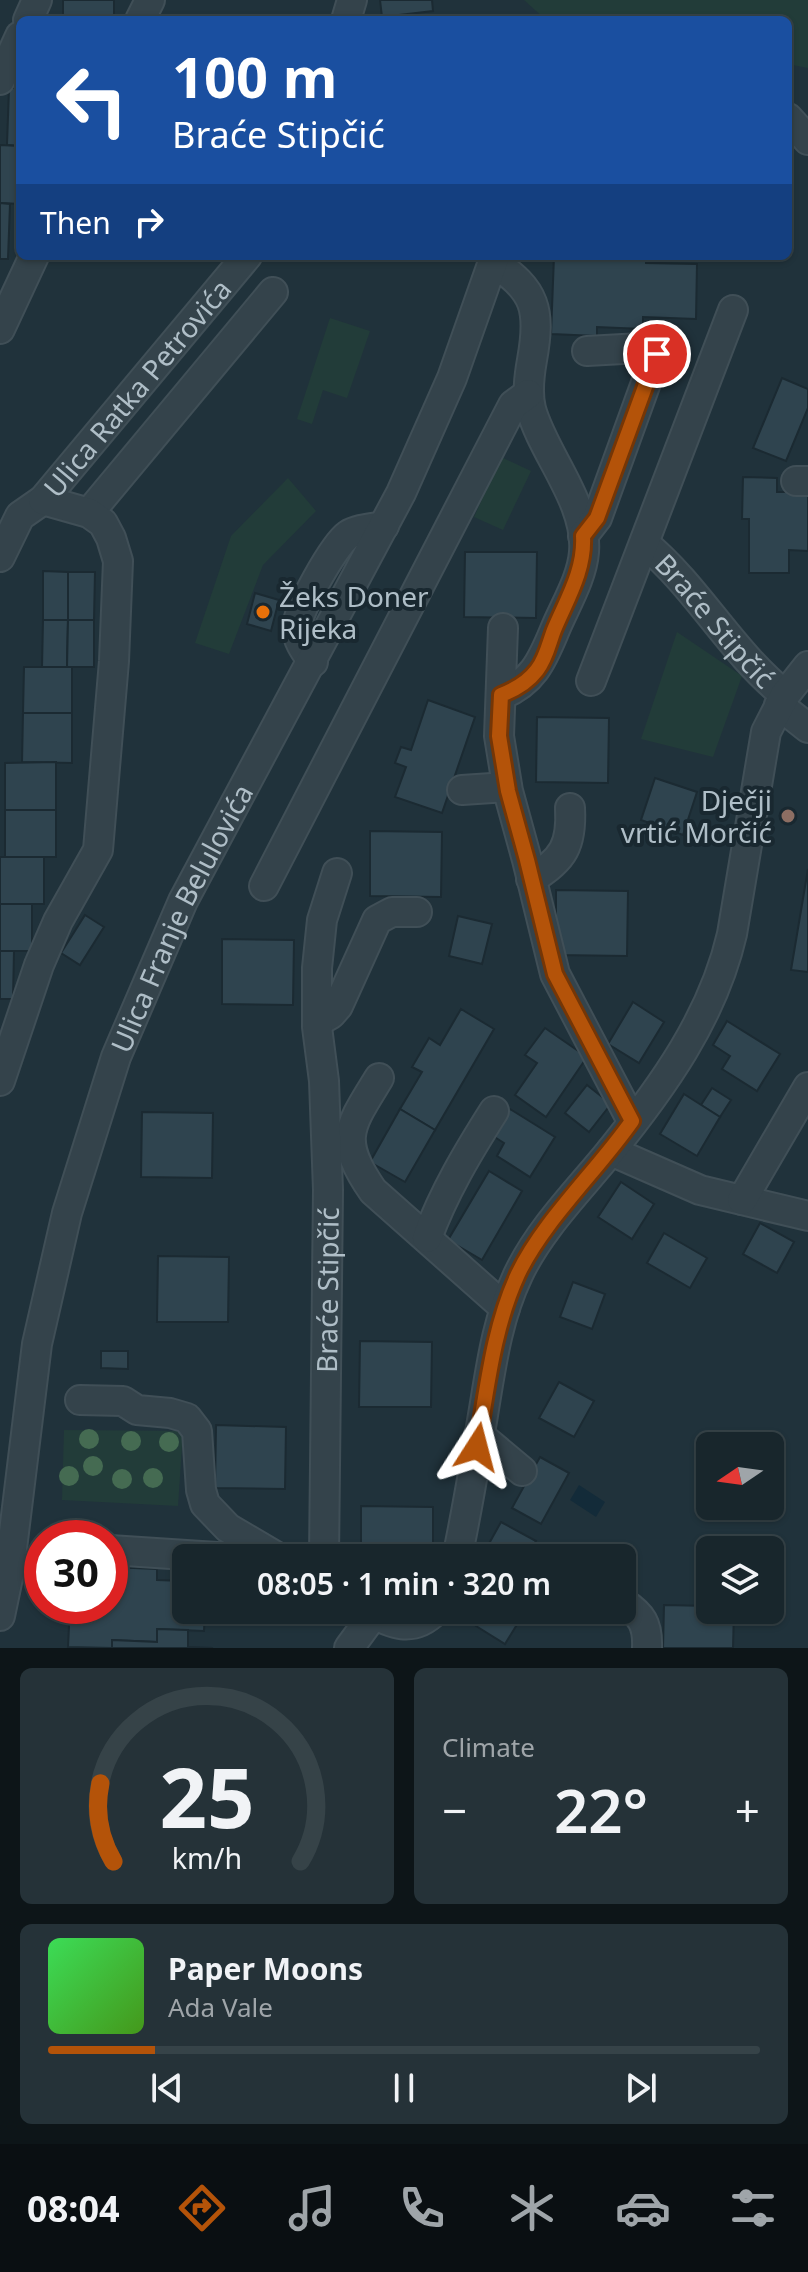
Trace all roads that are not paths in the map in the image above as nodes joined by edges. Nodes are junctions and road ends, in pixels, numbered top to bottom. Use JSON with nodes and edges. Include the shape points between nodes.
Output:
{"nodes":[{"id":1,"x":16,"y":45,"type":"edge"},
{"id":2,"x":0,"y":80,"type":"edge"},
{"id":3,"x":792,"y":122,"type":"edge"},
{"id":4,"x":808,"y":140,"type":"edge"},
{"id":5,"x":32,"y":260,"type":"edge"},
{"id":6,"x":244,"y":260,"type":"edge"},
{"id":7,"x":494,"y":260,"type":"edge"},
{"id":8,"x":495,"y":260,"type":"edge"},
{"id":9,"x":273,"y":292,"type":"dead end"},
{"id":10,"x":733,"y":310,"type":"dead end"},
{"id":11,"x":0,"y":329,"type":"edge"},
{"id":12,"x":587,"y":351,"type":"dead end"},
{"id":13,"x":528,"y":394,"type":"junction"},
{"id":14,"x":43,"y":500,"type":"junction"},
{"id":15,"x":89,"y":513,"type":"junction"},
{"id":16,"x":583,"y":536,"type":"junction"},
{"id":17,"x":645,"y":544,"type":"junction"},
{"id":18,"x":0,"y":557,"type":"edge"},
{"id":19,"x":503,"y":628,"type":"dead end"},
{"id":20,"x":808,"y":666,"type":"edge"},
{"id":21,"x":591,"y":681,"type":"dead end"},
{"id":22,"x":501,"y":695,"type":"junction"},
{"id":23,"x":782,"y":700,"type":"junction"},
{"id":24,"x":808,"y":728,"type":"edge"},
{"id":25,"x":507,"y":787,"type":"junction"},
{"id":26,"x":462,"y":790,"type":"dead end"},
{"id":27,"x":570,"y":808,"type":"dead end"},
{"id":28,"x":337,"y":873,"type":"dead end"},
{"id":29,"x":531,"y":879,"type":"junction"},
{"id":30,"x":264,"y":886,"type":"dead end"},
{"id":31,"x":417,"y":912,"type":"dead end"},
{"id":32,"x":317,"y":1022,"type":"junction"},
{"id":33,"x":379,"y":1078,"type":"dead end"},
{"id":34,"x":0,"y":1081,"type":"edge"},
{"id":35,"x":808,"y":1087,"type":"edge"},
{"id":36,"x":494,"y":1111,"type":"dead end"},
{"id":37,"x":632,"y":1121,"type":"junction"},
{"id":38,"x":611,"y":1151,"type":"junction"},
{"id":39,"x":742,"y":1200,"type":"junction"},
{"id":40,"x":808,"y":1216,"type":"edge"},
{"id":41,"x":427,"y":1238,"type":"junction"},
{"id":42,"x":505,"y":1308,"type":"junction"},
{"id":43,"x":80,"y":1400,"type":"dead end"},
{"id":44,"x":479,"y":1435,"type":"junction"},
{"id":45,"x":522,"y":1471,"type":"dead end"},
{"id":46,"x":255,"y":1544,"type":"edge"},
{"id":47,"x":324,"y":1544,"type":"edge"},
{"id":48,"x":460,"y":1544,"type":"edge"},
{"id":49,"x":128,"y":1551,"type":"edge"},
{"id":50,"x":172,"y":1554,"type":"edge"},
{"id":51,"x":636,"y":1611,"type":"edge"},
{"id":52,"x":0,"y":1616,"type":"edge"},
{"id":53,"x":363,"y":1624,"type":"edge"},
{"id":54,"x":392,"y":1624,"type":"edge"},
{"id":55,"x":415,"y":1624,"type":"edge"},
{"id":56,"x":349,"y":1648,"type":"edge"},
{"id":57,"x":647,"y":1648,"type":"edge"}],
"edges":[{"from":1,"to":2,"type":"street"},
{"from":3,"to":4,"type":"street"},
{"from":5,"to":11,"type":"street"},
{"from":6,"to":14,"type":"street","name":"Ulica Ratka Petrovića"},
{"from":7,"to":52,"type":"street","name":"Ulica Franje Belulovića","via":[[452,378],[384,526],[183,901],[116,1057],[67,1213],[37,1344]]},
{"from":8,"to":13,"type":"street","name":"Ulica Franje Belulovića","via":[[528,291],[535,311]]},
{"from":9,"to":15,"type":"street"},
{"from":10,"to":17,"type":"street","name":"Braće Stipčić"},
{"from":12,"to":16,"type":"street","name":"Ulica Franje Belulovića","via":[[659,347],[597,518]]},
{"from":13,"to":16,"type":"street","name":"Ulica Franje Belulovića"},
{"from":13,"to":30,"type":"street","via":[[513,405]]},
{"from":14,"to":15,"type":"street"},
{"from":14,"to":18,"type":"street","name":"Ulica Ratka Petrovića","via":[[20,516]]},
{"from":15,"to":34,"type":"street","via":[[103,523],[118,561],[98,850],[45,951]]},
{"from":16,"to":22,"type":"street","name":"Ulica Franje Belulovića","via":[[578,576],[537,671]]},
{"from":17,"to":21,"type":"street","name":"Braće Stipčić"},
{"from":17,"to":23,"type":"street","name":"Braće Stipčić","via":[[670,564]]},
{"from":19,"to":22,"type":"street"},
{"from":20,"to":23,"type":"street","name":"Braće Stipčić"},
{"from":22,"to":25,"type":"street","via":[[499,736]]},
{"from":23,"to":24,"type":"street"},
{"from":23,"to":37,"type":"street","name":"Braće Stipčić","via":[[766,732],[724,967],[690,1039]]},
{"from":25,"to":26,"type":"street"},
{"from":25,"to":29,"type":"street"},
{"from":27,"to":29,"type":"street","via":[[570,840],[551,865]]},
{"from":28,"to":32,"type":"street","name":"Braće Stipčić","via":[[322,920]]},
{"from":29,"to":37,"type":"street","via":[[555,974]]},
{"from":31,"to":32,"type":"street","via":[[392,912],[377,920],[338,1006]]},
{"from":32,"to":47,"type":"street","name":"Braće Stipčić","via":[[328,1190]]},
{"from":33,"to":41,"type":"street","name":"Braće Stipčić","via":[[353,1121],[352,1151],[373,1191]]},
{"from":35,"to":39,"type":"street"},
{"from":36,"to":41,"type":"street","via":[[462,1161]]},
{"from":37,"to":38,"type":"street","name":"Braće Stipčić"},
{"from":38,"to":39,"type":"street","via":[[700,1190]]},
{"from":38,"to":42,"type":"street","name":"Braće Stipčić","via":[[542,1237],[519,1272]]},
{"from":39,"to":40,"type":"street"},
{"from":41,"to":42,"type":"street","name":"Braće Stipčić"},
{"from":42,"to":44,"type":"street","name":"Braće Stipčić"},
{"from":43,"to":46,"type":"street","via":[[123,1401],[137,1410],[187,1418],[197,1431],[205,1504],[228,1528]]},
{"from":44,"to":45,"type":"street"},
{"from":44,"to":48,"type":"street","name":"Braće Stipčić"},
{"from":49,"to":50,"type":"street"},
{"from":51,"to":57,"type":"street","via":[[645,1622]]},
{"from":53,"to":56,"type":"street"},
{"from":54,"to":55,"type":"street"}]}
